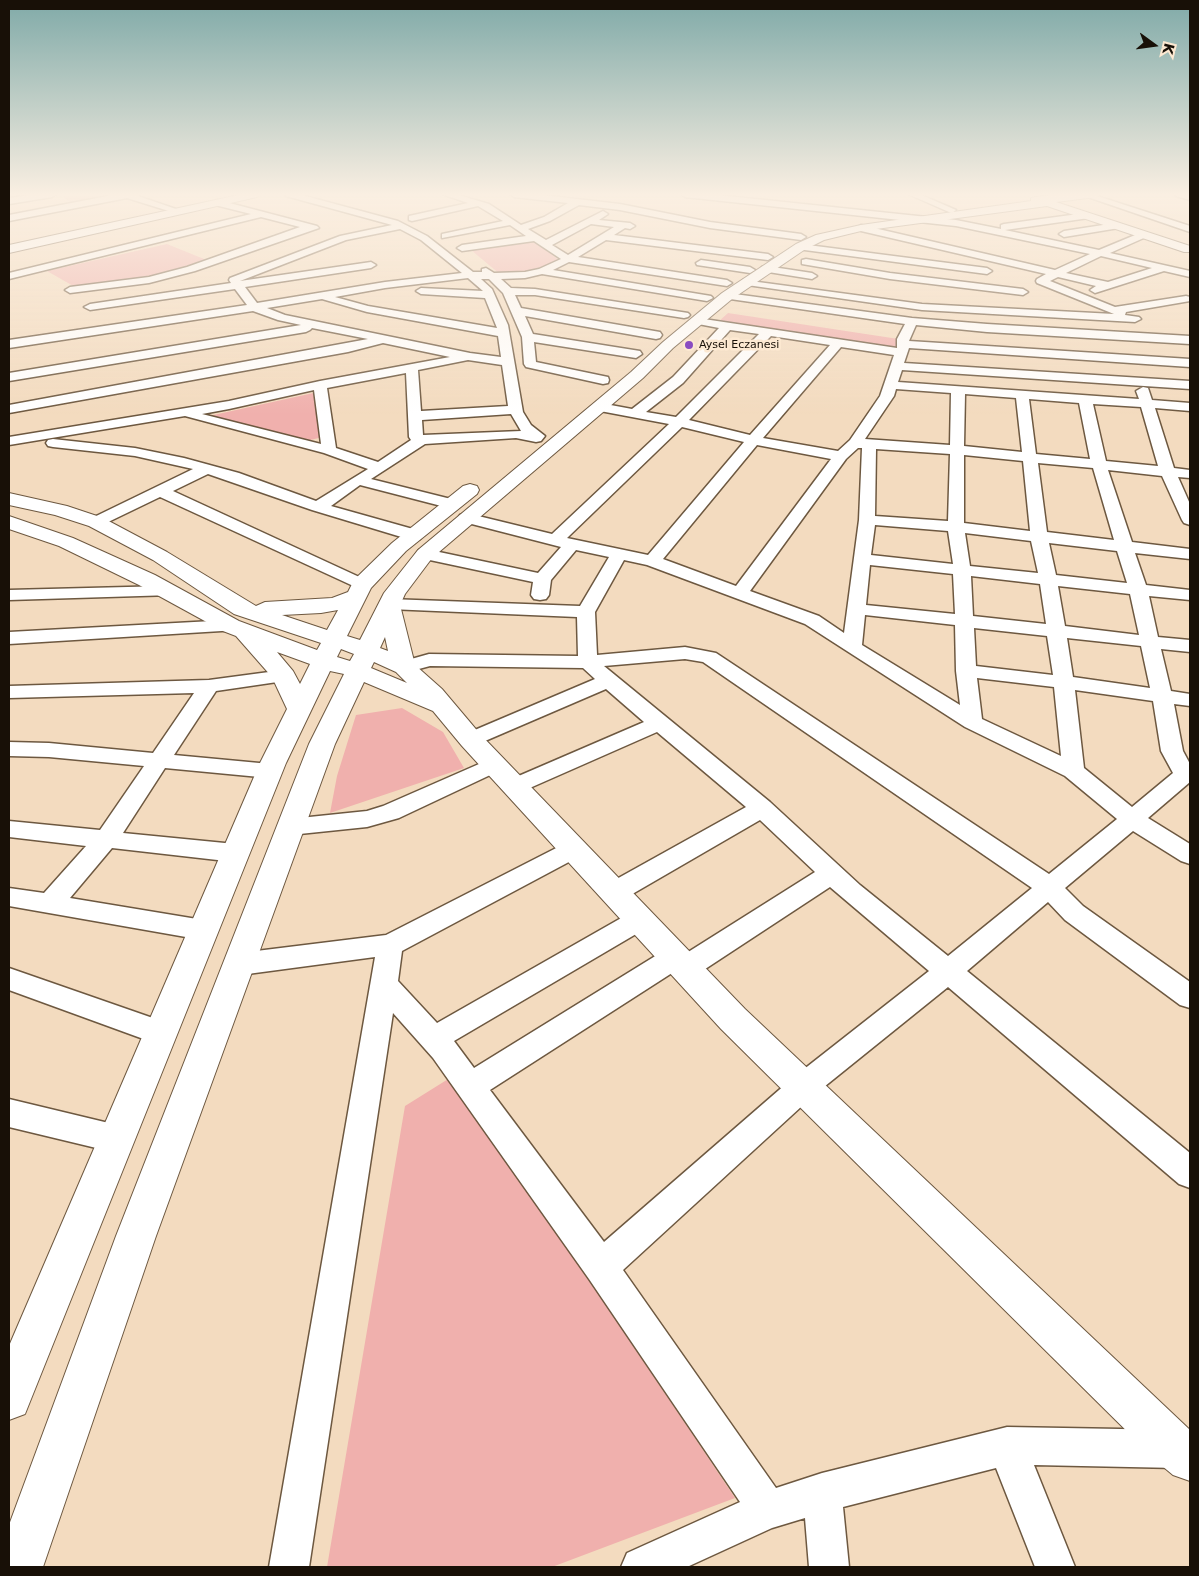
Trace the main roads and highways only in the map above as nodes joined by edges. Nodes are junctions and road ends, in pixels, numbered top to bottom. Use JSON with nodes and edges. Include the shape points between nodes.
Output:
{"nodes":[{"id":1,"x":770,"y":268,"type":"edge"},
{"id":2,"x":744,"y":283,"type":"junction"},
{"id":3,"x":9,"y":499,"type":"edge"},
{"id":4,"x":459,"y":511,"type":"junction"},
{"id":5,"x":9,"y":522,"type":"edge"},
{"id":6,"x":419,"y":545,"type":"junction"},
{"id":7,"x":359,"y":590,"type":"junction"},
{"id":8,"x":389,"y":604,"type":"junction"},
{"id":9,"x":238,"y":622,"type":"junction"},
{"id":10,"x":334,"y":640,"type":"junction"},
{"id":11,"x":323,"y":661,"type":"junction"},
{"id":12,"x":362,"y":661,"type":"junction"},
{"id":13,"x":404,"y":679,"type":"junction"},
{"id":14,"x":300,"y":710,"type":"junction"},
{"id":15,"x":339,"y":710,"type":"junction"},
{"id":16,"x":9,"y":1398,"type":"edge"},
{"id":17,"x":1187,"y":1459,"type":"edge"},
{"id":18,"x":18,"y":1567,"type":"edge"}],
"edges":[{"from":1,"to":2,"type":"main road"},
{"from":2,"to":4,"type":"main road","via":[[600,407]]},
{"from":2,"to":4,"type":"main road","via":[[656,335],[537,437]]},
{"from":3,"to":9,"type":"main road","via":[[96,522],[160,556]]},
{"from":4,"to":6,"type":"main road"},
{"from":5,"to":9,"type":"main road","via":[[66,542]]},
{"from":6,"to":7,"type":"main road","via":[[399,547]]},
{"from":6,"to":8,"type":"main road"},
{"from":7,"to":9,"type":"main road","via":[[336,604]]},
{"from":7,"to":10,"type":"main road"},
{"from":8,"to":12,"type":"main road"},
{"from":8,"to":13,"type":"main road"},
{"from":9,"to":10,"type":"main road"},
{"from":9,"to":11,"type":"main road"},
{"from":9,"to":14,"type":"main road","via":[[284,676]]},
{"from":10,"to":11,"type":"main road"},
{"from":10,"to":12,"type":"main road"},
{"from":11,"to":12,"type":"main road"},
{"from":11,"to":14,"type":"main road"},
{"from":12,"to":13,"type":"main road"},
{"from":12,"to":15,"type":"main road"},
{"from":13,"to":15,"type":"main road","via":[[378,695]]},
{"from":13,"to":17,"type":"main road","via":[[433,694],[613,893],[733,1019]]},
{"from":14,"to":16,"type":"main road","via":[[235,853]]},
{"from":15,"to":18,"type":"main road","via":[[322,744],[136,1236]]}]}
